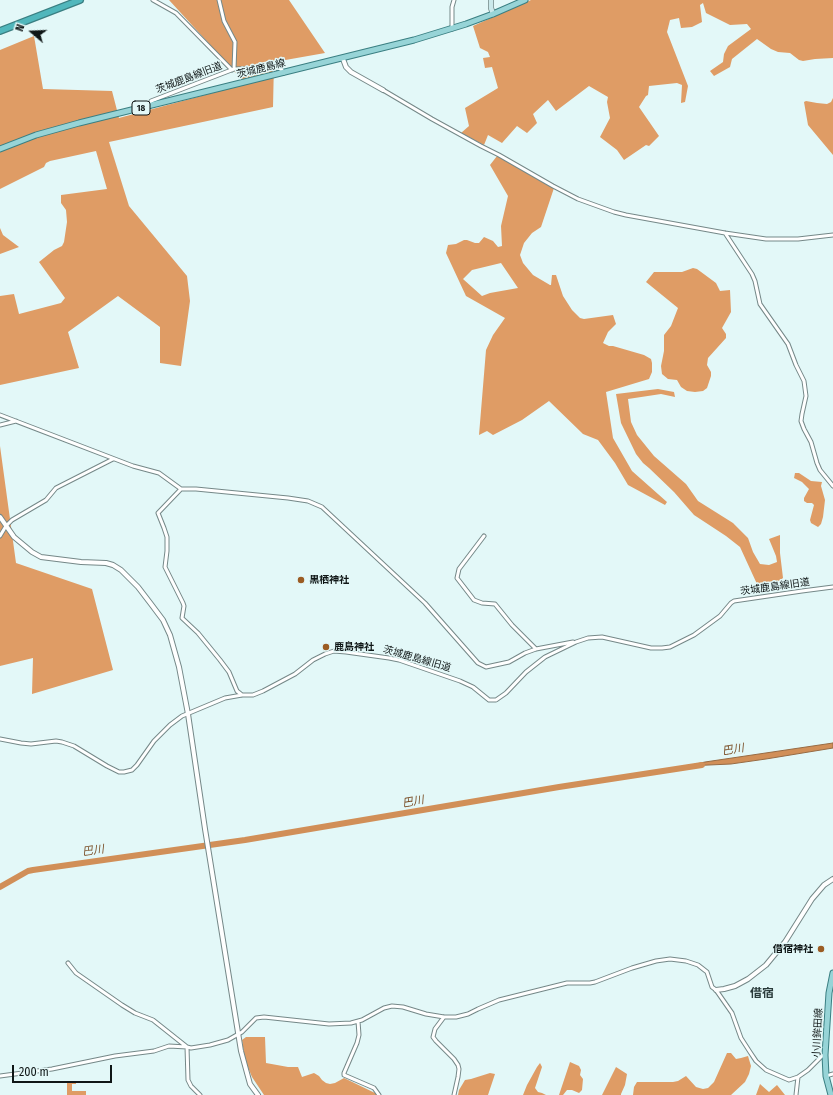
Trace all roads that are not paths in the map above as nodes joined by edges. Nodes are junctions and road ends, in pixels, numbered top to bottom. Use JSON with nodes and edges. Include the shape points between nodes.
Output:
{"nodes":[{"id":1,"x":71,"y":0,"type":"edge"},
{"id":2,"x":80,"y":0,"type":"edge"},
{"id":3,"x":153,"y":0,"type":"edge"},
{"id":4,"x":219,"y":0,"type":"edge"},
{"id":5,"x":454,"y":0,"type":"edge"},
{"id":6,"x":491,"y":0,"type":"edge"},
{"id":7,"x":525,"y":0,"type":"edge"},
{"id":8,"x":493,"y":14,"type":"junction"},
{"id":9,"x":0,"y":28,"type":"edge"},
{"id":10,"x":452,"y":29,"type":"junction"},
{"id":11,"x":0,"y":31,"type":"edge"},
{"id":12,"x":343,"y":59,"type":"junction"},
{"id":13,"x":233,"y":69,"type":"junction"},
{"id":14,"x":284,"y":73,"type":"junction"},
{"id":15,"x":383,"y":90,"type":"joint"},
{"id":16,"x":150,"y":106,"type":"junction"},
{"id":17,"x":0,"y":149,"type":"edge"},
{"id":18,"x":725,"y":233,"type":"junction"},
{"id":19,"x":833,"y":235,"type":"edge"},
{"id":20,"x":0,"y":415,"type":"edge"},
{"id":21,"x":16,"y":421,"type":"junction"},
{"id":22,"x":0,"y":424,"type":"edge"},
{"id":23,"x":113,"y":459,"type":"junction"},
{"id":24,"x":833,"y":486,"type":"edge"},
{"id":25,"x":181,"y":489,"type":"junction"},
{"id":26,"x":0,"y":517,"type":"edge"},
{"id":27,"x":6,"y":526,"type":"junction"},
{"id":28,"x":0,"y":536,"type":"edge"},
{"id":29,"x":484,"y":536,"type":"dead end"},
{"id":30,"x":833,"y":587,"type":"edge"},
{"id":31,"x":576,"y":642,"type":"junction"},
{"id":32,"x":536,"y":650,"type":"junction"},
{"id":33,"x":242,"y":695,"type":"junction"},
{"id":34,"x":188,"y":714,"type":"junction"},
{"id":35,"x":0,"y":739,"type":"edge"},
{"id":36,"x":833,"y":879,"type":"edge"},
{"id":37,"x":68,"y":963,"type":"dead end"},
{"id":38,"x":833,"y":973,"type":"edge"},
{"id":39,"x":716,"y":990,"type":"junction"},
{"id":40,"x":444,"y":1017,"type":"junction"},
{"id":41,"x":358,"y":1021,"type":"junction"},
{"id":42,"x":238,"y":1034,"type":"junction"},
{"id":43,"x":187,"y":1047,"type":"junction"},
{"id":44,"x":825,"y":1055,"type":"junction"},
{"id":45,"x":833,"y":1074,"type":"edge"},
{"id":46,"x":0,"y":1076,"type":"edge"},
{"id":47,"x":826,"y":1076,"type":"junction"},
{"id":48,"x":798,"y":1077,"type":"junction"},
{"id":49,"x":200,"y":1095,"type":"edge"},
{"id":50,"x":258,"y":1095,"type":"edge"},
{"id":51,"x":379,"y":1095,"type":"edge"},
{"id":52,"x":454,"y":1095,"type":"edge"},
{"id":53,"x":796,"y":1095,"type":"edge"},
{"id":54,"x":831,"y":1095,"type":"edge"}],
"edges":[{"from":1,"to":9,"type":"highway"},
{"from":2,"to":11,"type":"highway"},
{"from":3,"to":13,"type":"street","via":[[176,12]]},
{"from":4,"to":13,"type":"street","via":[[224,21],[235,42]]},
{"from":5,"to":10,"type":"street"},
{"from":6,"to":8,"type":"main road"},
{"from":7,"to":8,"type":"main road","name":"茨城鹿島線","number":"18"},
{"from":8,"to":10,"type":"main road","name":"茨城鹿島線","number":"18"},
{"from":10,"to":12,"type":"main road","name":"茨城鹿島線","number":"18"},
{"from":12,"to":14,"type":"main road","name":"茨城鹿島線","number":"18"},
{"from":12,"to":15,"type":"street","via":[[351,72]]},
{"from":13,"to":14,"type":"street","name":"茨城鹿島線旧道","via":[[278,68]]},
{"from":13,"to":16,"type":"street","name":"茨城鹿島線旧道","via":[[151,101]]},
{"from":14,"to":16,"type":"main road","name":"茨城鹿島線","number":"18"},
{"from":15,"to":18,"type":"street","via":[[578,199],[621,214]]},
{"from":16,"to":17,"type":"main road","name":"茨城鹿島線","number":"18","via":[[54,130]]},
{"from":18,"to":19,"type":"street","via":[[786,240]]},
{"from":18,"to":24,"type":"street","via":[[752,274],[760,304],[788,344],[804,381],[806,396],[801,421],[812,442],[820,470]]},
{"from":20,"to":21,"type":"street"},
{"from":21,"to":22,"type":"street"},
{"from":21,"to":23,"type":"street"},
{"from":23,"to":25,"type":"street","via":[[159,473]]},
{"from":23,"to":27,"type":"street","via":[[56,488],[46,500]]},
{"from":25,"to":32,"type":"street","via":[[288,498],[322,507],[425,603],[478,663],[486,666],[509,662]]},
{"from":25,"to":33,"type":"street","via":[[158,513],[167,537],[165,567],[184,606],[182,618],[224,665]]},
{"from":26,"to":27,"type":"street"},
{"from":27,"to":28,"type":"street"},
{"from":27,"to":34,"type":"street","via":[[14,537],[32,552],[41,556],[113,565],[138,587],[163,620],[170,635]]},
{"from":29,"to":32,"type":"street","via":[[459,569],[457,578],[474,600],[495,604]]},
{"from":30,"to":31,"type":"street","name":"茨城鹿島線旧道","via":[[734,601],[720,616],[694,635],[662,648],[602,637]]},
{"from":31,"to":32,"type":"street"},
{"from":31,"to":33,"type":"street","name":"茨城鹿島線旧道","via":[[545,657],[496,700],[489,700],[473,687],[449,676],[389,658],[340,651],[313,660],[295,674],[263,691],[253,695]]},
{"from":33,"to":34,"type":"street","name":"茨城鹿島線旧道","via":[[225,698]]},
{"from":34,"to":35,"type":"street","name":"茨城鹿島線旧道","via":[[170,725],[154,741],[137,765],[132,770],[124,772],[119,772],[74,746],[62,742],[31,744]]},
{"from":34,"to":42,"type":"street"},
{"from":36,"to":39,"type":"street","via":[[812,899],[785,942],[766,965],[735,986]]},
{"from":37,"to":43,"type":"street","via":[[76,973],[122,1005],[153,1020]]},
{"from":38,"to":44,"type":"main road","name":"小川鉾田線","via":[[829,993]]},
{"from":39,"to":40,"type":"street","via":[[703,968],[686,961],[670,959],[632,968],[594,982],[567,983],[544,988],[499,1000],[468,1014]]},
{"from":39,"to":48,"type":"street","via":[[732,1013],[741,1038],[756,1061],[768,1071],[789,1080]]},
{"from":40,"to":41,"type":"street","via":[[392,1006]]},
{"from":40,"to":52,"type":"street","via":[[435,1029],[433,1037],[458,1065]]},
{"from":41,"to":42,"type":"street","via":[[329,1024],[264,1016],[256,1018]]},
{"from":41,"to":51,"type":"street","via":[[357,1043],[344,1075],[374,1088]]},
{"from":42,"to":43,"type":"street","via":[[218,1043]]},
{"from":42,"to":50,"type":"street","via":[[250,1084]]},
{"from":43,"to":46,"type":"street","via":[[169,1046],[154,1051]]},
{"from":43,"to":49,"type":"street","via":[[188,1080]]},
{"from":44,"to":47,"type":"main road","name":"小川鉾田線"},
{"from":44,"to":48,"type":"street"},
{"from":45,"to":47,"type":"street"},
{"from":47,"to":54,"type":"main road","name":"小川鉾田線"},
{"from":48,"to":53,"type":"street"}]}
